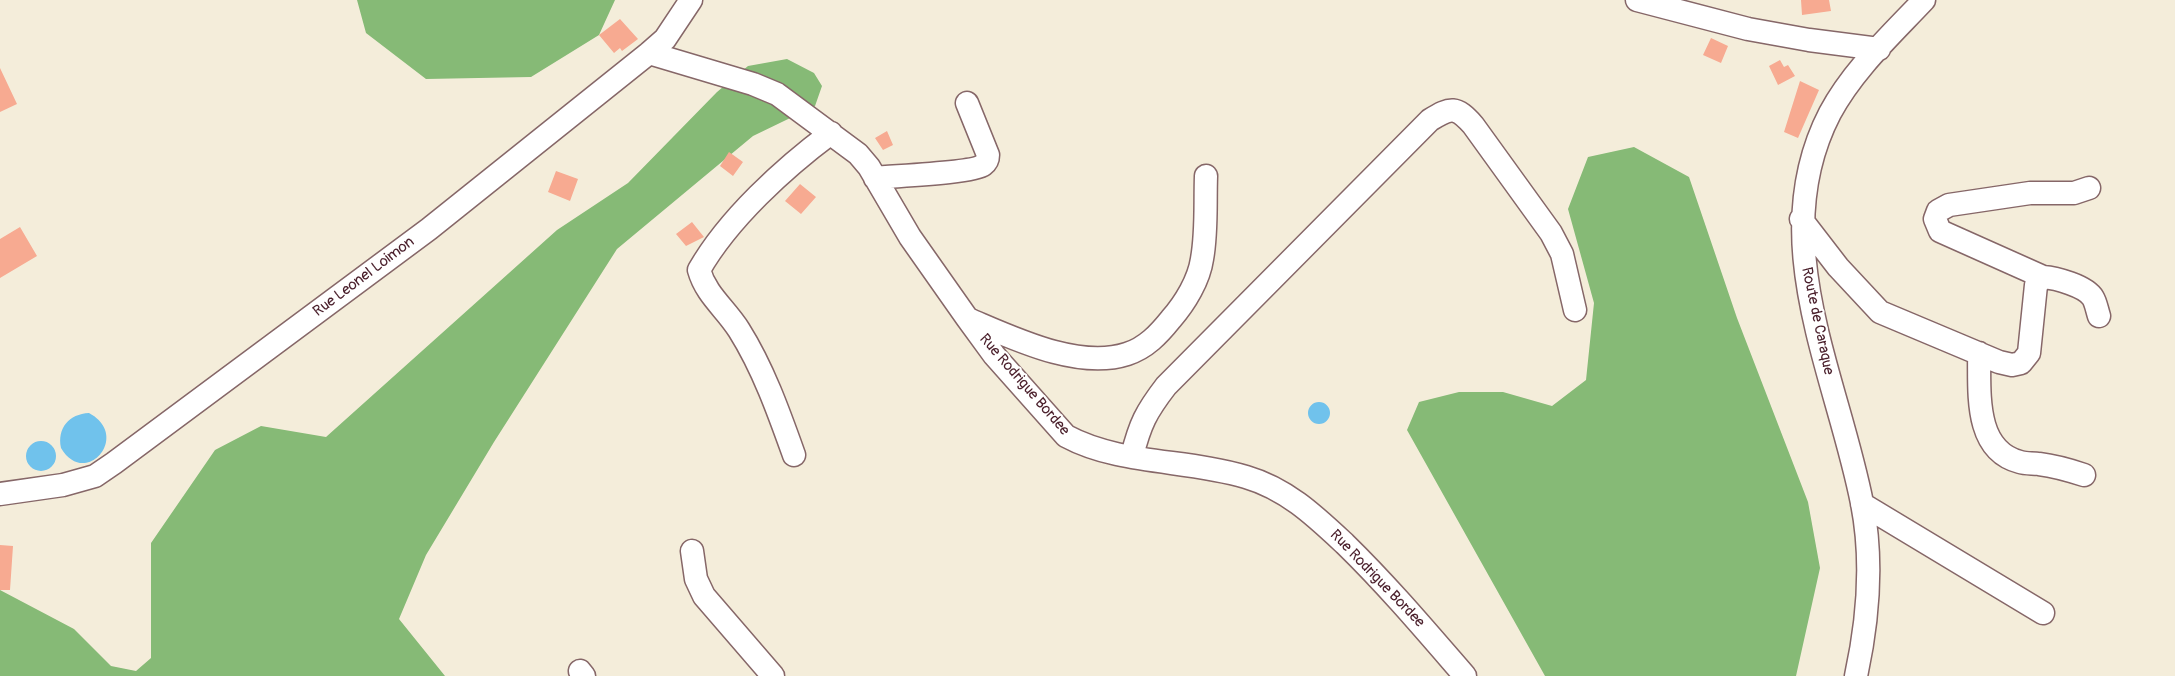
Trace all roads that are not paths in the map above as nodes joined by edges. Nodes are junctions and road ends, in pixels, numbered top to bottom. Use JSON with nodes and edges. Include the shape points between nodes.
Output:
{"nodes":[{"id":1,"x":691,"y":0,"type":"edge"},
{"id":2,"x":1637,"y":0,"type":"edge"},
{"id":3,"x":1924,"y":0,"type":"edge"},
{"id":4,"x":1879,"y":49,"type":"junction"},
{"id":5,"x":649,"y":54,"type":"junction"},
{"id":6,"x":967,"y":103,"type":"dead end"},
{"id":7,"x":831,"y":133,"type":"junction"},
{"id":8,"x":1206,"y":176,"type":"dead end"},
{"id":9,"x":875,"y":178,"type":"junction"},
{"id":10,"x":2089,"y":188,"type":"dead end"},
{"id":11,"x":1802,"y":219,"type":"junction"},
{"id":12,"x":2043,"y":278,"type":"junction"},
{"id":13,"x":1575,"y":310,"type":"dead end"},
{"id":14,"x":2099,"y":316,"type":"dead end"},
{"id":15,"x":967,"y":318,"type":"junction"},
{"id":16,"x":1979,"y":352,"type":"junction"},
{"id":17,"x":794,"y":455,"type":"dead end"},
{"id":18,"x":1132,"y":456,"type":"junction"},
{"id":19,"x":2084,"y":476,"type":"dead end"},
{"id":20,"x":0,"y":494,"type":"edge"},
{"id":21,"x":1862,"y":504,"type":"junction"},
{"id":22,"x":692,"y":551,"type":"dead end"},
{"id":23,"x":2043,"y":613,"type":"dead end"},
{"id":24,"x":773,"y":676,"type":"edge"},
{"id":25,"x":1465,"y":676,"type":"edge"},
{"id":26,"x":1856,"y":676,"type":"edge"}],
"edges":[{"from":1,"to":5,"type":"street","name":"Rue Leonel Loimon","via":[[665,39]]},
{"from":2,"to":4,"type":"street","via":[[1748,29]]},
{"from":3,"to":4,"type":"street","name":"Route de Caraque"},
{"from":4,"to":11,"type":"street","name":"Route de Caraque","via":[[1844,90],[1830,113],[1815,148]]},
{"from":5,"to":7,"type":"street","name":"Rue Rodrigue Bordee","via":[[764,88]]},
{"from":5,"to":20,"type":"street","name":"Rue Leonel Loimon","via":[[429,229],[95,476]]},
{"from":6,"to":9,"type":"street","via":[[988,155],[988,161],[982,166]]},
{"from":7,"to":9,"type":"street","name":"Rue Rodrigue Bordee","via":[[858,154]]},
{"from":7,"to":17,"type":"street","via":[[801,156],[720,236],[698,270],[708,292],[738,328],[778,410]]},
{"from":8,"to":15,"type":"street","via":[[1203,246],[1198,275],[1180,309],[1150,342],[1129,354],[1095,358],[1031,345]]},
{"from":9,"to":15,"type":"street","name":"Rue Rodrigue Bordee","via":[[910,237]]},
{"from":10,"to":12,"type":"street","via":[[2074,193],[2030,193],[1949,205],[1938,211],[1935,219],[1940,231]]},
{"from":11,"to":16,"type":"street","via":[[1838,267],[1880,312]]},
{"from":11,"to":21,"type":"street","name":"Route de Caraque","via":[[1802,247],[1814,319]]},
{"from":12,"to":14,"type":"street","via":[[2056,278],[2088,292]]},
{"from":12,"to":16,"type":"street","via":[[2036,285],[2028,353],[2021,363],[2012,365]]},
{"from":13,"to":18,"type":"street","via":[[1562,254],[1551,234],[1473,125],[1464,115],[1447,110],[1430,120],[1166,386],[1146,411]]},
{"from":15,"to":18,"type":"street","name":"Rue Rodrigue Bordee","via":[[994,355],[1066,436],[1080,443]]},
{"from":16,"to":19,"type":"street","via":[[1980,411],[1995,447],[2020,462],[2059,467]]},
{"from":18,"to":25,"type":"street","name":"Rue Rodrigue Bordee","via":[[1232,473],[1287,494],[1307,508],[1374,572]]},
{"from":21,"to":23,"type":"street"},
{"from":21,"to":26,"type":"street","name":"Route de Caraque","via":[[1866,609]]},
{"from":22,"to":24,"type":"street","via":[[696,579],[704,596]]}]}
